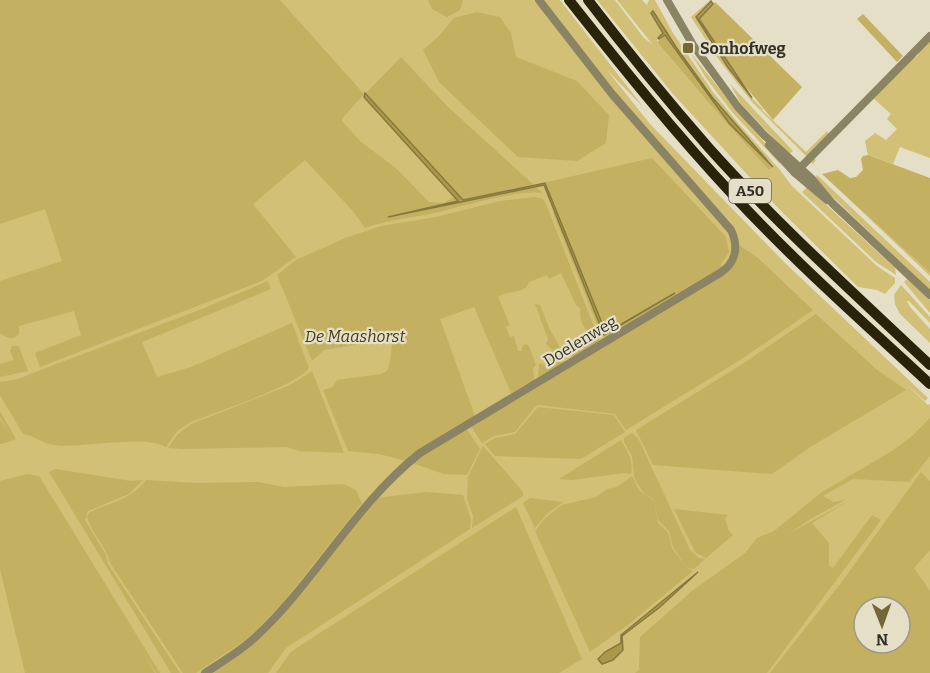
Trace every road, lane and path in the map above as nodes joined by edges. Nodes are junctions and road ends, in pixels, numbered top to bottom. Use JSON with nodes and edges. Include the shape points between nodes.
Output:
{"nodes":[{"id":1,"x":539,"y":0,"type":"edge"},
{"id":2,"x":568,"y":0,"type":"edge"},
{"id":3,"x":588,"y":0,"type":"edge"},
{"id":4,"x":667,"y":0,"type":"edge"},
{"id":5,"x":930,"y":36,"type":"edge"},
{"id":6,"x":798,"y":170,"type":"junction"},
{"id":7,"x":930,"y":295,"type":"edge"},
{"id":8,"x":930,"y":365,"type":"edge"},
{"id":9,"x":930,"y":384,"type":"edge"},
{"id":10,"x":205,"y":673,"type":"edge"}],
"edges":[{"from":1,"to":10,"type":"street","name":"Doelenweg","via":[[612,94],[731,230],[736,248],[732,263],[420,453],[379,489],[284,608],[251,641]]},
{"from":2,"to":9,"type":"highway","number":"A50","via":[[650,102],[734,196]]},
{"from":3,"to":8,"type":"highway","number":"A50","via":[[710,149]]},
{"from":4,"to":6,"type":"street","via":[[693,45],[738,107],[768,144]]},
{"from":5,"to":6,"type":"street"},
{"from":6,"to":7,"type":"street","via":[[824,199]]}]}
